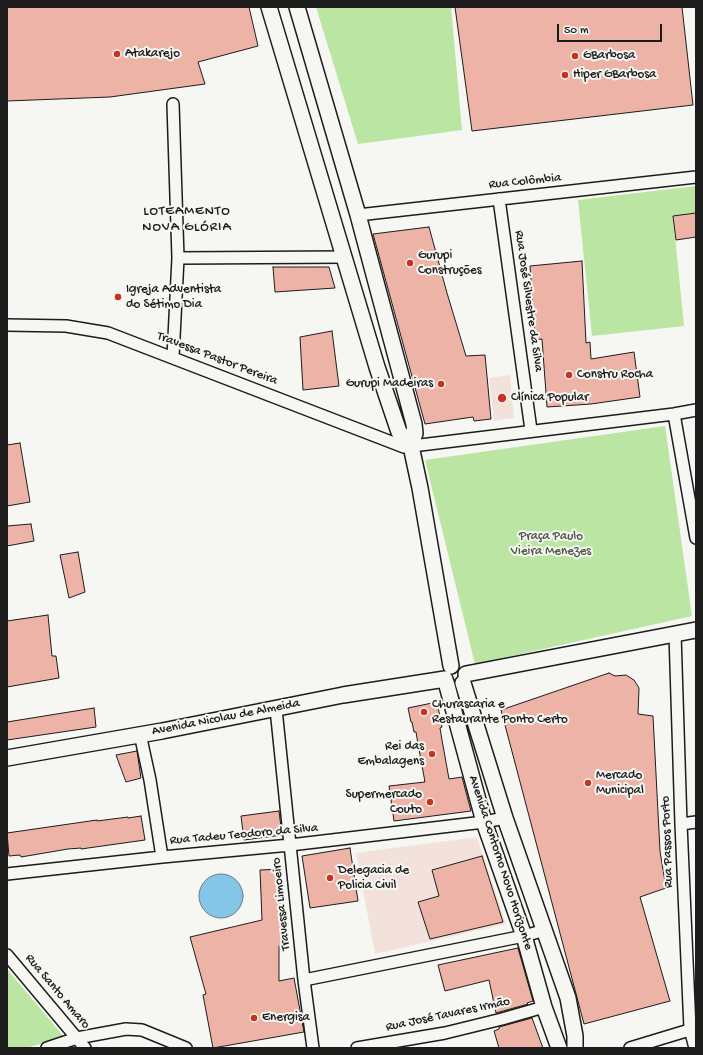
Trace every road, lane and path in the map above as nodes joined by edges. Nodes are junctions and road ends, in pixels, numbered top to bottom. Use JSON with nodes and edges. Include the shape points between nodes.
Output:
{"nodes":[{"id":1,"x":269,"y":7,"type":"edge"},
{"id":2,"x":297,"y":7,"type":"edge"},
{"id":3,"x":173,"y":104,"type":"dead end"},
{"id":4,"x":696,"y":177,"type":"edge"},
{"id":5,"x":499,"y":199,"type":"junction"},
{"id":6,"x":358,"y":215,"type":"junction"},
{"id":7,"x":345,"y":257,"type":"junction"},
{"id":8,"x":178,"y":258,"type":"junction"},
{"id":9,"x":7,"y":325,"type":"edge"},
{"id":10,"x":173,"y":357,"type":"junction"},
{"id":11,"x":696,"y":410,"type":"edge"},
{"id":12,"x":674,"y":414,"type":"junction"},
{"id":13,"x":531,"y":430,"type":"junction"},
{"id":14,"x":411,"y":446,"type":"junction"},
{"id":15,"x":696,"y":538,"type":"edge"},
{"id":16,"x":696,"y":630,"type":"edge"},
{"id":17,"x":675,"y":634,"type":"junction"},
{"id":18,"x":447,"y":676,"type":"junction"},
{"id":19,"x":464,"y":678,"type":"junction"},
{"id":20,"x":276,"y":709,"type":"junction"},
{"id":21,"x":140,"y":734,"type":"junction"},
{"id":22,"x":7,"y":758,"type":"edge"},
{"id":23,"x":505,"y":818,"type":"junction"},
{"id":24,"x":484,"y":822,"type":"junction"},
{"id":25,"x":696,"y":822,"type":"edge"},
{"id":26,"x":681,"y":824,"type":"junction"},
{"id":27,"x":290,"y":845,"type":"junction"},
{"id":28,"x":162,"y":857,"type":"junction"},
{"id":29,"x":7,"y":874,"type":"edge"},
{"id":30,"x":545,"y":930,"type":"junction"},
{"id":31,"x":524,"y":936,"type":"junction"},
{"id":32,"x":7,"y":955,"type":"edge"},
{"id":33,"x":304,"y":980,"type":"junction"},
{"id":34,"x":544,"y":1007,"type":"junction"},
{"id":35,"x":693,"y":1029,"type":"edge"},
{"id":36,"x":77,"y":1038,"type":"junction"},
{"id":37,"x":575,"y":1042,"type":"edge"},
{"id":38,"x":558,"y":1045,"type":"edge"},
{"id":39,"x":47,"y":1048,"type":"edge"},
{"id":40,"x":85,"y":1048,"type":"edge"},
{"id":41,"x":186,"y":1048,"type":"edge"},
{"id":42,"x":313,"y":1048,"type":"edge"},
{"id":43,"x":357,"y":1048,"type":"edge"},
{"id":44,"x":630,"y":1048,"type":"edge"},
{"id":45,"x":695,"y":1048,"type":"edge"}],
"edges":[{"from":1,"to":7,"type":"main road"},
{"from":2,"to":6,"type":"main road"},
{"from":3,"to":8,"type":"street"},
{"from":4,"to":5,"type":"street","name":"Rua Colômbia"},
{"from":5,"to":6,"type":"street","name":"Rua Colômbia"},
{"from":5,"to":13,"type":"street","name":"Rua José Silvestre da Silva"},
{"from":6,"to":14,"type":"main road","via":[[414,424],[415,433]]},
{"from":7,"to":8,"type":"street"},
{"from":7,"to":14,"type":"main road","via":[[399,432]]},
{"from":8,"to":10,"type":"street"},
{"from":9,"to":10,"type":"street","name":"Travessa Pastor Pereira","via":[[66,326],[108,333]]},
{"from":10,"to":14,"type":"street","name":"Travessa Pastor Pereira","via":[[404,446]]},
{"from":11,"to":12,"type":"street"},
{"from":12,"to":13,"type":"street"},
{"from":12,"to":15,"type":"street"},
{"from":13,"to":14,"type":"street"},
{"from":14,"to":18,"type":"main road","name":"Avenida Contorno Novo Horizonte","via":[[420,488]]},
{"from":16,"to":17,"type":"main road"},
{"from":17,"to":19,"type":"main road"},
{"from":17,"to":26,"type":"street","name":"Rua Passos Porto"},
{"from":18,"to":19,"type":"main road","via":[[454,665],[460,666]]},
{"from":18,"to":20,"type":"main road","name":"Avenida Nicolau de Almeida"},
{"from":18,"to":24,"type":"main road","name":"Avenida Contorno Novo Horizonte"},
{"from":19,"to":23,"type":"main road","name":"Avenida Contorno Novo Horizonte"},
{"from":20,"to":21,"type":"main road","name":"Avenida Nicolau de Almeida"},
{"from":20,"to":27,"type":"street","name":"Travessa Limoeiro"},
{"from":21,"to":22,"type":"main road","name":"Avenida Nicolau de Almeida"},
{"from":21,"to":28,"type":"street"},
{"from":23,"to":24,"type":"street","name":"Rua Tadeu Teodoro da Silva"},
{"from":23,"to":30,"type":"main road","name":"Avenida Contorno Novo Horizonte"},
{"from":24,"to":27,"type":"street","name":"Rua Tadeu Teodoro da Silva"},
{"from":24,"to":31,"type":"main road","name":"Avenida Contorno Novo Horizonte"},
{"from":25,"to":26,"type":"street"},
{"from":26,"to":35,"type":"street","name":"Rua Passos Porto"},
{"from":27,"to":28,"type":"street","name":"Rua Tadeu Teodoro da Silva"},
{"from":27,"to":33,"type":"street","name":"Travessa Limoeiro"},
{"from":28,"to":29,"type":"street","name":"Rua Tadeu Teodoro da Silva"},
{"from":30,"to":31,"type":"street"},
{"from":30,"to":37,"type":"main road","name":"Avenida Contorno Novo Horizonte","via":[[568,998]]},
{"from":31,"to":33,"type":"street"},
{"from":31,"to":34,"type":"main road","name":"Avenida Contorno Novo Horizonte"},
{"from":32,"to":36,"type":"street","name":"Rua Santo Amaro"},
{"from":33,"to":42,"type":"street","name":"Travessa Limoeiro"},
{"from":34,"to":38,"type":"main road","name":"Avenida Contorno Novo Horizonte"},
{"from":34,"to":43,"type":"street","name":"Rua José Tavares Irmão","via":[[445,1033]]},
{"from":35,"to":44,"type":"street"},
{"from":35,"to":45,"type":"street","name":"Rua Passos Porto"},
{"from":36,"to":39,"type":"street"},
{"from":36,"to":40,"type":"street","name":"Rua Santo Amaro"},
{"from":36,"to":41,"type":"street","via":[[126,1029],[142,1030]]}]}
